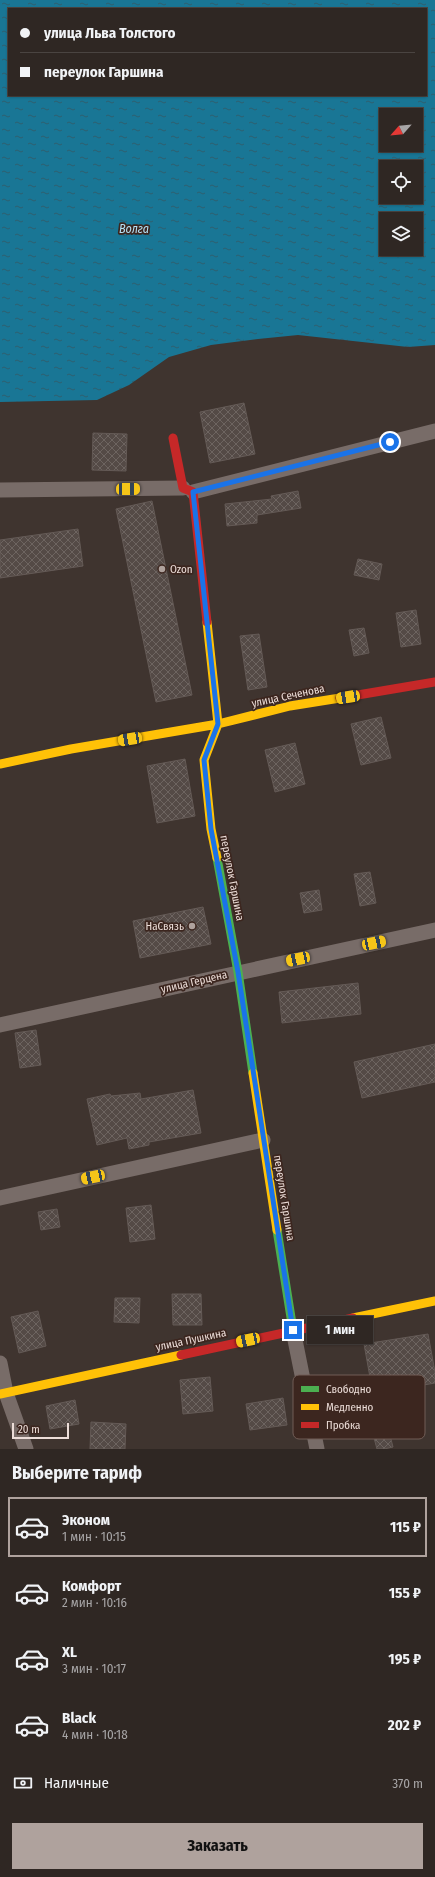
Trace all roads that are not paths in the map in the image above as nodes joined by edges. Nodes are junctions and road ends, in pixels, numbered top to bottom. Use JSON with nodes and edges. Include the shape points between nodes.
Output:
{"nodes":[{"id":1,"x":435,"y":431,"type":"edge"},
{"id":2,"x":173,"y":438,"type":"dead end"},
{"id":3,"x":0,"y":490,"type":"edge"},
{"id":4,"x":188,"y":490,"type":"junction"},
{"id":5,"x":435,"y":682,"type":"edge"},
{"id":6,"x":218,"y":724,"type":"junction"},
{"id":7,"x":0,"y":764,"type":"edge"},
{"id":8,"x":435,"y":930,"type":"edge"},
{"id":9,"x":238,"y":972,"type":"junction"},
{"id":10,"x":0,"y":1025,"type":"edge"},
{"id":11,"x":262,"y":1140,"type":"junction"},
{"id":12,"x":0,"y":1198,"type":"edge"},
{"id":13,"x":435,"y":1301,"type":"edge"},
{"id":14,"x":293,"y":1330,"type":"junction"},
{"id":15,"x":0,"y":1363,"type":"edge"},
{"id":16,"x":302,"y":1375,"type":"edge"},
{"id":17,"x":3,"y":1394,"type":"edge"},
{"id":18,"x":315,"y":1439,"type":"edge"},
{"id":19,"x":26,"y":1449,"type":"edge"},
{"id":20,"x":317,"y":1449,"type":"edge"}],
"edges":[{"from":1,"to":4,"type":"street"},
{"from":2,"to":4,"type":"main road","name":"переулок Гаршина"},
{"from":3,"to":4,"type":"street"},
{"from":4,"to":6,"type":"main road","name":"переулок Гаршина"},
{"from":5,"to":6,"type":"main road","name":"улица Сеченова","via":[[290,706]]},
{"from":6,"to":7,"type":"main road","name":"улица Сеченова"},
{"from":6,"to":9,"type":"main road","name":"переулок Гаршина","via":[[204,760],[211,829]]},
{"from":8,"to":9,"type":"street","name":"улица Герцена"},
{"from":9,"to":10,"type":"street","name":"улица Герцена"},
{"from":9,"to":11,"type":"main road","name":"переулок Гаршина"},
{"from":11,"to":12,"type":"street"},
{"from":11,"to":14,"type":"main road","name":"переулок Гаршина"},
{"from":13,"to":14,"type":"main road","name":"улица Пушкина"},
{"from":14,"to":16,"type":"street"},
{"from":14,"to":17,"type":"main road","name":"улица Пушкина"},
{"from":15,"to":17,"type":"street"},
{"from":17,"to":19,"type":"street"},
{"from":18,"to":20,"type":"street"}]}
